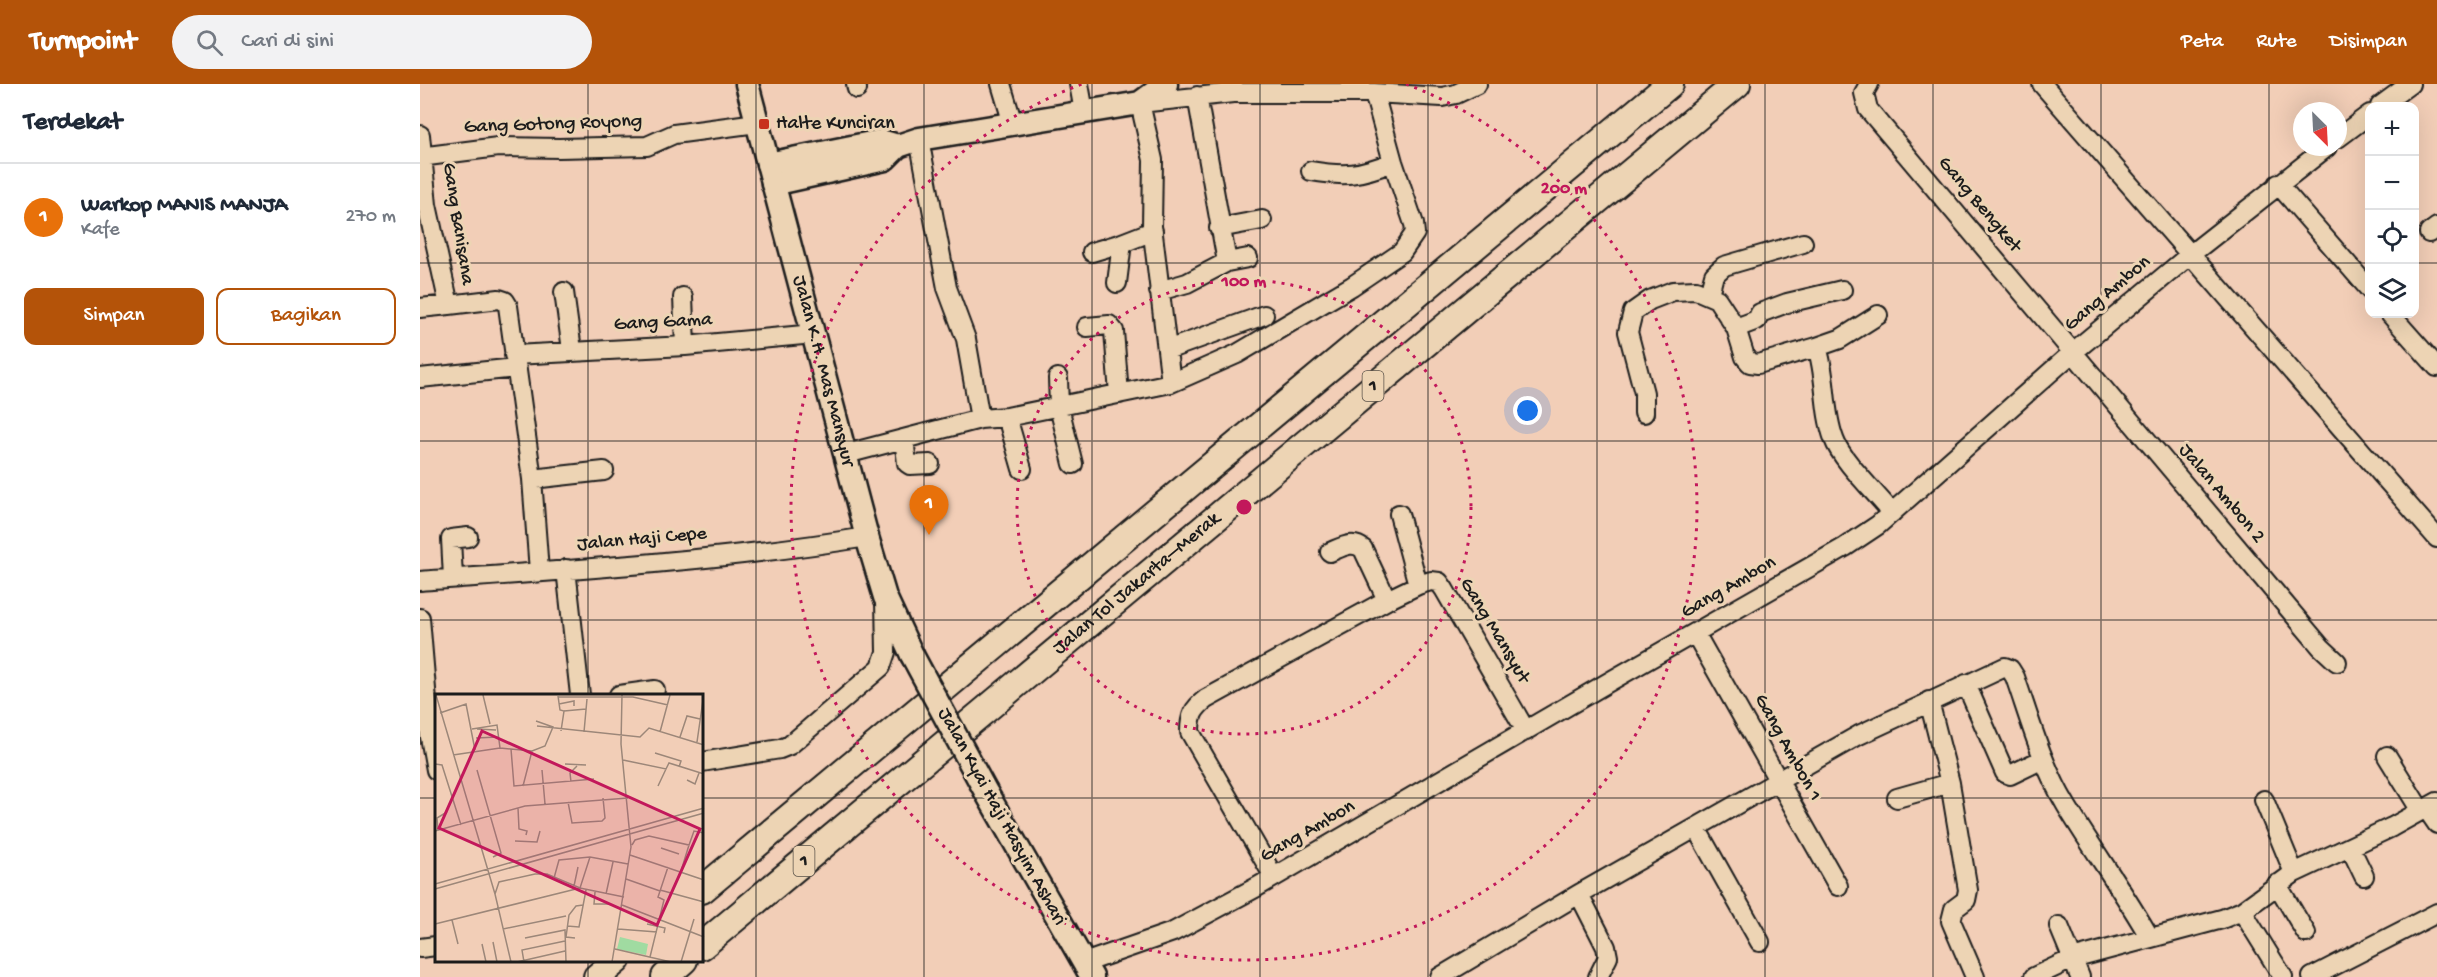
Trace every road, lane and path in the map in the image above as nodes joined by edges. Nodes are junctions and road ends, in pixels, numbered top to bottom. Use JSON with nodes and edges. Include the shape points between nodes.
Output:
{"nodes":[{"id":1,"x":747,"y":84,"type":"edge"},
{"id":2,"x":1001,"y":84,"type":"edge"},
{"id":3,"x":1080,"y":84,"type":"edge"},
{"id":4,"x":1166,"y":84,"type":"edge"},
{"id":5,"x":1477,"y":84,"type":"edge"},
{"id":6,"x":1670,"y":84,"type":"edge"},
{"id":7,"x":1737,"y":84,"type":"edge"},
{"id":8,"x":1869,"y":84,"type":"edge"},
{"id":9,"x":2042,"y":84,"type":"edge"},
{"id":10,"x":2410,"y":84,"type":"edge"},
{"id":11,"x":1374,"y":93,"type":"junction"},
{"id":12,"x":1197,"y":96,"type":"junction"},
{"id":13,"x":2385,"y":102,"type":"edge"},
{"id":14,"x":1140,"y":103,"type":"junction"},
{"id":15,"x":1084,"y":112,"type":"junction"},
{"id":16,"x":2365,"y":118,"type":"edge"},
{"id":17,"x":757,"y":123,"type":"junction"},
{"id":18,"x":1013,"y":124,"type":"junction"},
{"id":19,"x":2347,"y":131,"type":"edge"},
{"id":20,"x":420,"y":135,"type":"edge"},
{"id":21,"x":909,"y":143,"type":"junction"},
{"id":22,"x":2314,"y":156,"type":"edge"},
{"id":23,"x":422,"y":157,"type":"edge"},
{"id":24,"x":1393,"y":162,"type":"junction"},
{"id":25,"x":1311,"y":171,"type":"dead end"},
{"id":26,"x":770,"y":174,"type":"junction"},
{"id":27,"x":2278,"y":184,"type":"junction"},
{"id":28,"x":1262,"y":220,"type":"dead end"},
{"id":29,"x":1219,"y":228,"type":"junction"},
{"id":30,"x":1153,"y":231,"type":"junction"},
{"id":31,"x":1122,"y":243,"type":"junction"},
{"id":32,"x":1803,"y":243,"type":"dead end"},
{"id":33,"x":1092,"y":252,"type":"dead end"},
{"id":34,"x":2192,"y":254,"type":"junction"},
{"id":35,"x":1248,"y":258,"type":"dead end"},
{"id":36,"x":1227,"y":262,"type":"junction"},
{"id":37,"x":1117,"y":283,"type":"dead end"},
{"id":38,"x":2365,"y":284,"type":"edge"},
{"id":39,"x":1842,"y":290,"type":"dead end"},
{"id":40,"x":1159,"y":291,"type":"junction"},
{"id":41,"x":564,"y":292,"type":"dead end"},
{"id":42,"x":1709,"y":294,"type":"junction"},
{"id":43,"x":683,"y":297,"type":"dead end"},
{"id":44,"x":449,"y":305,"type":"junction"},
{"id":45,"x":420,"y":308,"type":"edge"},
{"id":46,"x":1264,"y":315,"type":"dead end"},
{"id":47,"x":1878,"y":315,"type":"dead end"},
{"id":48,"x":2394,"y":318,"type":"edge"},
{"id":49,"x":1087,"y":327,"type":"dead end"},
{"id":50,"x":1736,"y":328,"type":"junction"},
{"id":51,"x":814,"y":334,"type":"junction"},
{"id":52,"x":685,"y":346,"type":"junction"},
{"id":53,"x":1817,"y":347,"type":"junction"},
{"id":54,"x":572,"y":350,"type":"junction"},
{"id":55,"x":1167,"y":350,"type":"junction"},
{"id":56,"x":2072,"y":353,"type":"junction"},
{"id":57,"x":515,"y":362,"type":"junction"},
{"id":58,"x":2437,"y":367,"type":"edge"},
{"id":59,"x":420,"y":378,"type":"edge"},
{"id":60,"x":1058,"y":378,"type":"dead end"},
{"id":61,"x":1171,"y":383,"type":"junction"},
{"id":62,"x":1119,"y":394,"type":"junction"},
{"id":63,"x":1059,"y":406,"type":"junction"},
{"id":64,"x":1644,"y":413,"type":"dead end"},
{"id":65,"x":1007,"y":417,"type":"junction"},
{"id":66,"x":980,"y":419,"type":"junction"},
{"id":67,"x":904,"y":439,"type":"junction"},
{"id":68,"x":846,"y":454,"type":"junction"},
{"id":69,"x":930,"y":464,"type":"dead end"},
{"id":70,"x":1073,"y":464,"type":"dead end"},
{"id":71,"x":1022,"y":469,"type":"dead end"},
{"id":72,"x":604,"y":471,"type":"dead end"},
{"id":73,"x":532,"y":479,"type":"junction"},
{"id":74,"x":1892,"y":513,"type":"junction"},
{"id":75,"x":1399,"y":514,"type":"dead end"},
{"id":76,"x":468,"y":537,"type":"dead end"},
{"id":77,"x":867,"y":537,"type":"junction"},
{"id":78,"x":2437,"y":538,"type":"edge"},
{"id":79,"x":1330,"y":552,"type":"dead end"},
{"id":80,"x":566,"y":569,"type":"junction"},
{"id":81,"x":539,"y":571,"type":"junction"},
{"id":82,"x":453,"y":578,"type":"junction"},
{"id":83,"x":420,"y":581,"type":"edge"},
{"id":84,"x":1418,"y":585,"type":"junction"},
{"id":85,"x":885,"y":597,"type":"junction"},
{"id":86,"x":1387,"y":600,"type":"junction"},
{"id":87,"x":420,"y":618,"type":"edge"},
{"id":88,"x":1695,"y":633,"type":"junction"},
{"id":89,"x":912,"y":655,"type":"joint"},
{"id":90,"x":2337,"y":662,"type":"dead end"},
{"id":91,"x":1965,"y":684,"type":"junction"},
{"id":92,"x":655,"y":690,"type":"dead end"},
{"id":93,"x":580,"y":694,"type":"edge"},
{"id":94,"x":626,"y":694,"type":"edge"},
{"id":95,"x":1929,"y":701,"type":"junction"},
{"id":96,"x":1526,"y":730,"type":"junction"},
{"id":97,"x":2387,"y":756,"type":"dead end"},
{"id":98,"x":2043,"y":759,"type":"junction"},
{"id":99,"x":704,"y":762,"type":"edge"},
{"id":100,"x":435,"y":765,"type":"edge"},
{"id":101,"x":1780,"y":780,"type":"junction"},
{"id":102,"x":1950,"y":783,"type":"junction"},
{"id":103,"x":1897,"y":798,"type":"dead end"},
{"id":104,"x":2264,"y":800,"type":"dead end"},
{"id":105,"x":2428,"y":807,"type":"edge"},
{"id":106,"x":2437,"y":825,"type":"edge"},
{"id":107,"x":1696,"y":828,"type":"junction"},
{"id":108,"x":2350,"y":847,"type":"junction"},
{"id":109,"x":2294,"y":873,"type":"junction"},
{"id":110,"x":2364,"y":876,"type":"dead end"},
{"id":111,"x":1274,"y":878,"type":"junction"},
{"id":112,"x":2277,"y":884,"type":"junction"},
{"id":113,"x":1838,"y":886,"type":"dead end"},
{"id":114,"x":704,"y":888,"type":"edge"},
{"id":115,"x":1579,"y":894,"type":"junction"},
{"id":116,"x":2242,"y":911,"type":"junction"},
{"id":117,"x":2437,"y":913,"type":"edge"},
{"id":118,"x":2059,"y":926,"type":"dead end"},
{"id":119,"x":2306,"y":933,"type":"dead end"},
{"id":120,"x":2150,"y":938,"type":"junction"},
{"id":121,"x":1760,"y":942,"type":"dead end"},
{"id":122,"x":704,"y":944,"type":"edge"},
{"id":123,"x":435,"y":946,"type":"edge"},
{"id":124,"x":420,"y":948,"type":"edge"},
{"id":125,"x":2072,"y":959,"type":"junction"},
{"id":126,"x":615,"y":962,"type":"edge"},
{"id":127,"x":682,"y":962,"type":"edge"},
{"id":128,"x":1088,"y":970,"type":"edge"},
{"id":129,"x":597,"y":977,"type":"edge"},
{"id":130,"x":665,"y":977,"type":"edge"},
{"id":131,"x":1440,"y":977,"type":"edge"},
{"id":132,"x":1598,"y":977,"type":"edge"},
{"id":133,"x":1975,"y":977,"type":"edge"},
{"id":134,"x":2034,"y":977,"type":"edge"},
{"id":135,"x":2080,"y":977,"type":"edge"},
{"id":136,"x":2283,"y":977,"type":"edge"},
{"id":137,"x":2312,"y":977,"type":"edge"}],
"edges":[{"from":1,"to":17,"type":"main road","name":"Jalan K.H. Mas Mansyur"},
{"from":2,"to":18,"type":"street"},
{"from":3,"to":15,"type":"street"},
{"from":4,"to":14,"type":"main road"},
{"from":5,"to":11,"type":"street","via":[[1442,97]]},
{"from":6,"to":114,"type":"highway","name":"Jalan Tol Jakarta–Merak","number":"1"},
{"from":7,"to":122,"type":"highway","name":"Jalan Tol Jakarta–Merak","number":"1"},
{"from":8,"to":56,"type":"street","name":"Gang Bengket","via":[[1864,93],[1868,109]]},
{"from":9,"to":34,"type":"street"},
{"from":10,"to":13,"type":"street"},
{"from":11,"to":12,"type":"street"},
{"from":11,"to":24,"type":"street"},
{"from":12,"to":14,"type":"street"},
{"from":12,"to":29,"type":"street"},
{"from":14,"to":15,"type":"main road"},
{"from":14,"to":30,"type":"street","via":[[1153,160]]},
{"from":15,"to":18,"type":"main road"},
{"from":16,"to":19,"type":"street"},
{"from":17,"to":23,"type":"street","name":"Gang Gotong Royong","via":[[674,134],[647,146],[498,147]]},
{"from":17,"to":26,"type":"main road","name":"Jalan K.H. Mas Mansyur"},
{"from":18,"to":21,"type":"main road"},
{"from":20,"to":23,"type":"street","name":"Gang Banisana"},
{"from":21,"to":26,"type":"main road","via":[[881,141]]},
{"from":21,"to":66,"type":"street","via":[[947,288],[966,339]]},
{"from":22,"to":27,"type":"street","name":"Gang Ambon"},
{"from":23,"to":44,"type":"street","name":"Gang Banisana","via":[[427,205]]},
{"from":24,"to":25,"type":"street","via":[[1368,172],[1341,176]]},
{"from":24,"to":61,"type":"street","via":[[1414,224],[1414,233],[1402,252],[1237,354]]},
{"from":26,"to":51,"type":"main road","name":"Jalan K.H. Mas Mansyur"},
{"from":27,"to":34,"type":"street","name":"Gang Ambon"},
{"from":27,"to":38,"type":"street"},
{"from":28,"to":29,"type":"street"},
{"from":29,"to":36,"type":"street"},
{"from":30,"to":31,"type":"street"},
{"from":30,"to":40,"type":"street"},
{"from":31,"to":33,"type":"street"},
{"from":31,"to":37,"type":"street"},
{"from":32,"to":42,"type":"street","via":[[1724,266],[1714,275]]},
{"from":34,"to":56,"type":"street","name":"Gang Ambon"},
{"from":34,"to":78,"type":"street"},
{"from":35,"to":36,"type":"street"},
{"from":36,"to":40,"type":"street","via":[[1187,284]]},
{"from":39,"to":50,"type":"street","via":[[1760,313],[1753,322]]},
{"from":40,"to":55,"type":"street"},
{"from":41,"to":54,"type":"street"},
{"from":42,"to":50,"type":"street","via":[[1717,299]]},
{"from":42,"to":64,"type":"street","via":[[1673,291],[1633,312],[1628,332],[1644,393]]},
{"from":43,"to":52,"type":"street"},
{"from":44,"to":45,"type":"street"},
{"from":44,"to":57,"type":"street","name":"Gang Banisana","via":[[505,301]]},
{"from":46,"to":55,"type":"street"},
{"from":47,"to":53,"type":"street","via":[[1840,339]]},
{"from":48,"to":58,"type":"street"},
{"from":49,"to":62,"type":"street","via":[[1109,325],[1114,331]]},
{"from":50,"to":53,"type":"street","via":[[1750,363]]},
{"from":51,"to":52,"type":"street","name":"Gang Gama"},
{"from":51,"to":68,"type":"main road","name":"Jalan K.H. Mas Mansyur"},
{"from":52,"to":54,"type":"street","name":"Gang Gama"},
{"from":53,"to":74,"type":"street","via":[[1834,442]]},
{"from":54,"to":57,"type":"street","name":"Gang Gama"},
{"from":55,"to":61,"type":"street"},
{"from":56,"to":74,"type":"street","name":"Gang Ambon"},
{"from":56,"to":90,"type":"street","name":"Jalan Ambon 2","via":[[2313,639]]},
{"from":57,"to":59,"type":"street","name":"Gang Gama"},
{"from":57,"to":73,"type":"street"},
{"from":60,"to":63,"type":"street"},
{"from":61,"to":62,"type":"street"},
{"from":62,"to":63,"type":"street"},
{"from":63,"to":65,"type":"street"},
{"from":63,"to":70,"type":"street"},
{"from":65,"to":66,"type":"street"},
{"from":65,"to":71,"type":"street"},
{"from":66,"to":67,"type":"street"},
{"from":67,"to":68,"type":"street"},
{"from":67,"to":69,"type":"street","via":[[907,463]]},
{"from":68,"to":77,"type":"main road","name":"Jalan K.H. Mas Mansyur"},
{"from":72,"to":73,"type":"street"},
{"from":73,"to":81,"type":"street"},
{"from":74,"to":88,"type":"street","name":"Gang Ambon","via":[[1845,547]]},
{"from":75,"to":84,"type":"street"},
{"from":76,"to":82,"type":"street","via":[[451,539]]},
{"from":77,"to":80,"type":"street","name":"Jalan Haji Cepe","via":[[700,559]]},
{"from":77,"to":85,"type":"main road","name":"Jalan K.H. Mas Mansyur"},
{"from":79,"to":86,"type":"street","via":[[1352,544],[1363,549]]},
{"from":80,"to":81,"type":"street","name":"Jalan Haji Cepe"},
{"from":80,"to":93,"type":"street"},
{"from":81,"to":82,"type":"street","name":"Jalan Haji Cepe"},
{"from":82,"to":83,"type":"street","name":"Jalan Haji Cepe"},
{"from":84,"to":86,"type":"street"},
{"from":84,"to":96,"type":"street","name":"Gang Mansyut","via":[[1439,582]]},
{"from":85,"to":89,"type":"main road","name":"Jalan K.H. Mas Mansyur"},
{"from":85,"to":99,"type":"street","via":[[886,652],[881,667],[790,745]]},
{"from":86,"to":111,"type":"street","via":[[1195,707],[1190,732]]},
{"from":87,"to":100,"type":"street"},
{"from":88,"to":96,"type":"street","name":"Gang Ambon"},
{"from":88,"to":101,"type":"street","name":"Gang Ambon 1"},
{"from":89,"to":128,"type":"main road","name":"Jalan Kyai Haji Hasyim Ashari","bridge":true},
{"from":91,"to":95,"type":"street"},
{"from":91,"to":98,"type":"street","via":[[2005,773],[2010,775]]},
{"from":91,"to":98,"type":"street","via":[[1992,671],[2010,669]]},
{"from":92,"to":94,"type":"street"},
{"from":95,"to":101,"type":"street"},
{"from":95,"to":102,"type":"street"},
{"from":96,"to":111,"type":"street","name":"Gang Ambon"},
{"from":97,"to":105,"type":"street"},
{"from":98,"to":120,"type":"street","via":[[2066,804]]},
{"from":101,"to":107,"type":"street"},
{"from":101,"to":113,"type":"street","name":"Gang Ambon 1"},
{"from":102,"to":103,"type":"street"},
{"from":102,"to":133,"type":"street","via":[[1968,890],[1966,900],[1954,909],[1952,921]]},
{"from":104,"to":109,"type":"street"},
{"from":105,"to":106,"type":"street"},
{"from":105,"to":108,"type":"street"},
{"from":107,"to":115,"type":"street"},
{"from":107,"to":121,"type":"street"},
{"from":108,"to":109,"type":"street"},
{"from":108,"to":110,"type":"street"},
{"from":109,"to":112,"type":"street"},
{"from":111,"to":128,"type":"street","name":"Gang Ambon","via":[[1173,932]]},
{"from":112,"to":116,"type":"street"},
{"from":112,"to":119,"type":"street"},
{"from":115,"to":131,"type":"street"},
{"from":115,"to":132,"type":"street","via":[[1606,947],[1608,957]]},
{"from":116,"to":120,"type":"street"},
{"from":116,"to":136,"type":"street"},
{"from":117,"to":137,"type":"street"},
{"from":118,"to":125,"type":"street"},
{"from":120,"to":125,"type":"street"},
{"from":123,"to":124,"type":"street"},
{"from":125,"to":134,"type":"street"},
{"from":125,"to":135,"type":"street"},
{"from":126,"to":129,"type":"highway"},
{"from":127,"to":130,"type":"highway"}]}
